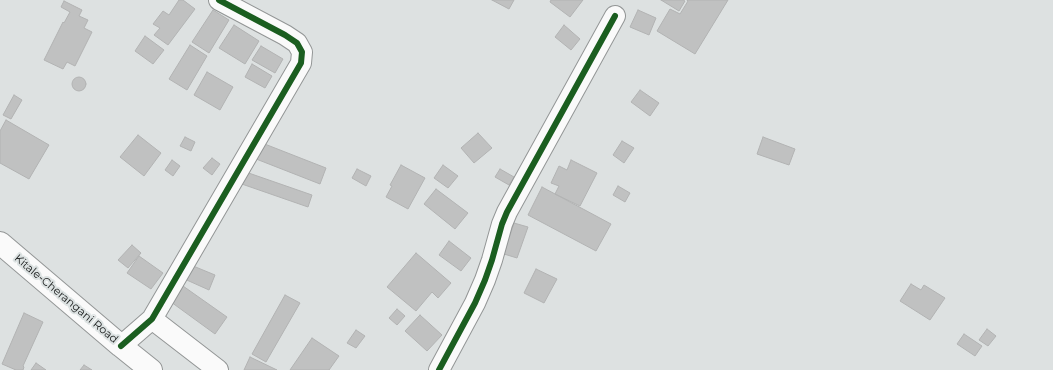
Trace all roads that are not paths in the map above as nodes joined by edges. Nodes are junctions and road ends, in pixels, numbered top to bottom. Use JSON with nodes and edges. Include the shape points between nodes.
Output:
{"nodes":[{"id":1,"x":219,"y":0,"type":"edge"},
{"id":2,"x":615,"y":16,"type":"dead end"},
{"id":3,"x":1,"y":250,"type":"edge"},
{"id":4,"x":152,"y":319,"type":"junction"},
{"id":5,"x":121,"y":346,"type":"junction"},
{"id":6,"x":151,"y":370,"type":"edge"},
{"id":7,"x":218,"y":370,"type":"edge"},
{"id":8,"x":439,"y":370,"type":"edge"}],
"edges":[{"from":1,"to":4,"type":"street","via":[[298,43],[302,52],[300,63]]},
{"from":2,"to":8,"type":"street","via":[[507,212],[485,280]]},
{"from":3,"to":5,"type":"main road","name":"Kitale-Cherangani Road"},
{"from":4,"to":5,"type":"street"},
{"from":4,"to":7,"type":"street"},
{"from":5,"to":6,"type":"main road","name":"Kitale-Cherangani Road"}]}
